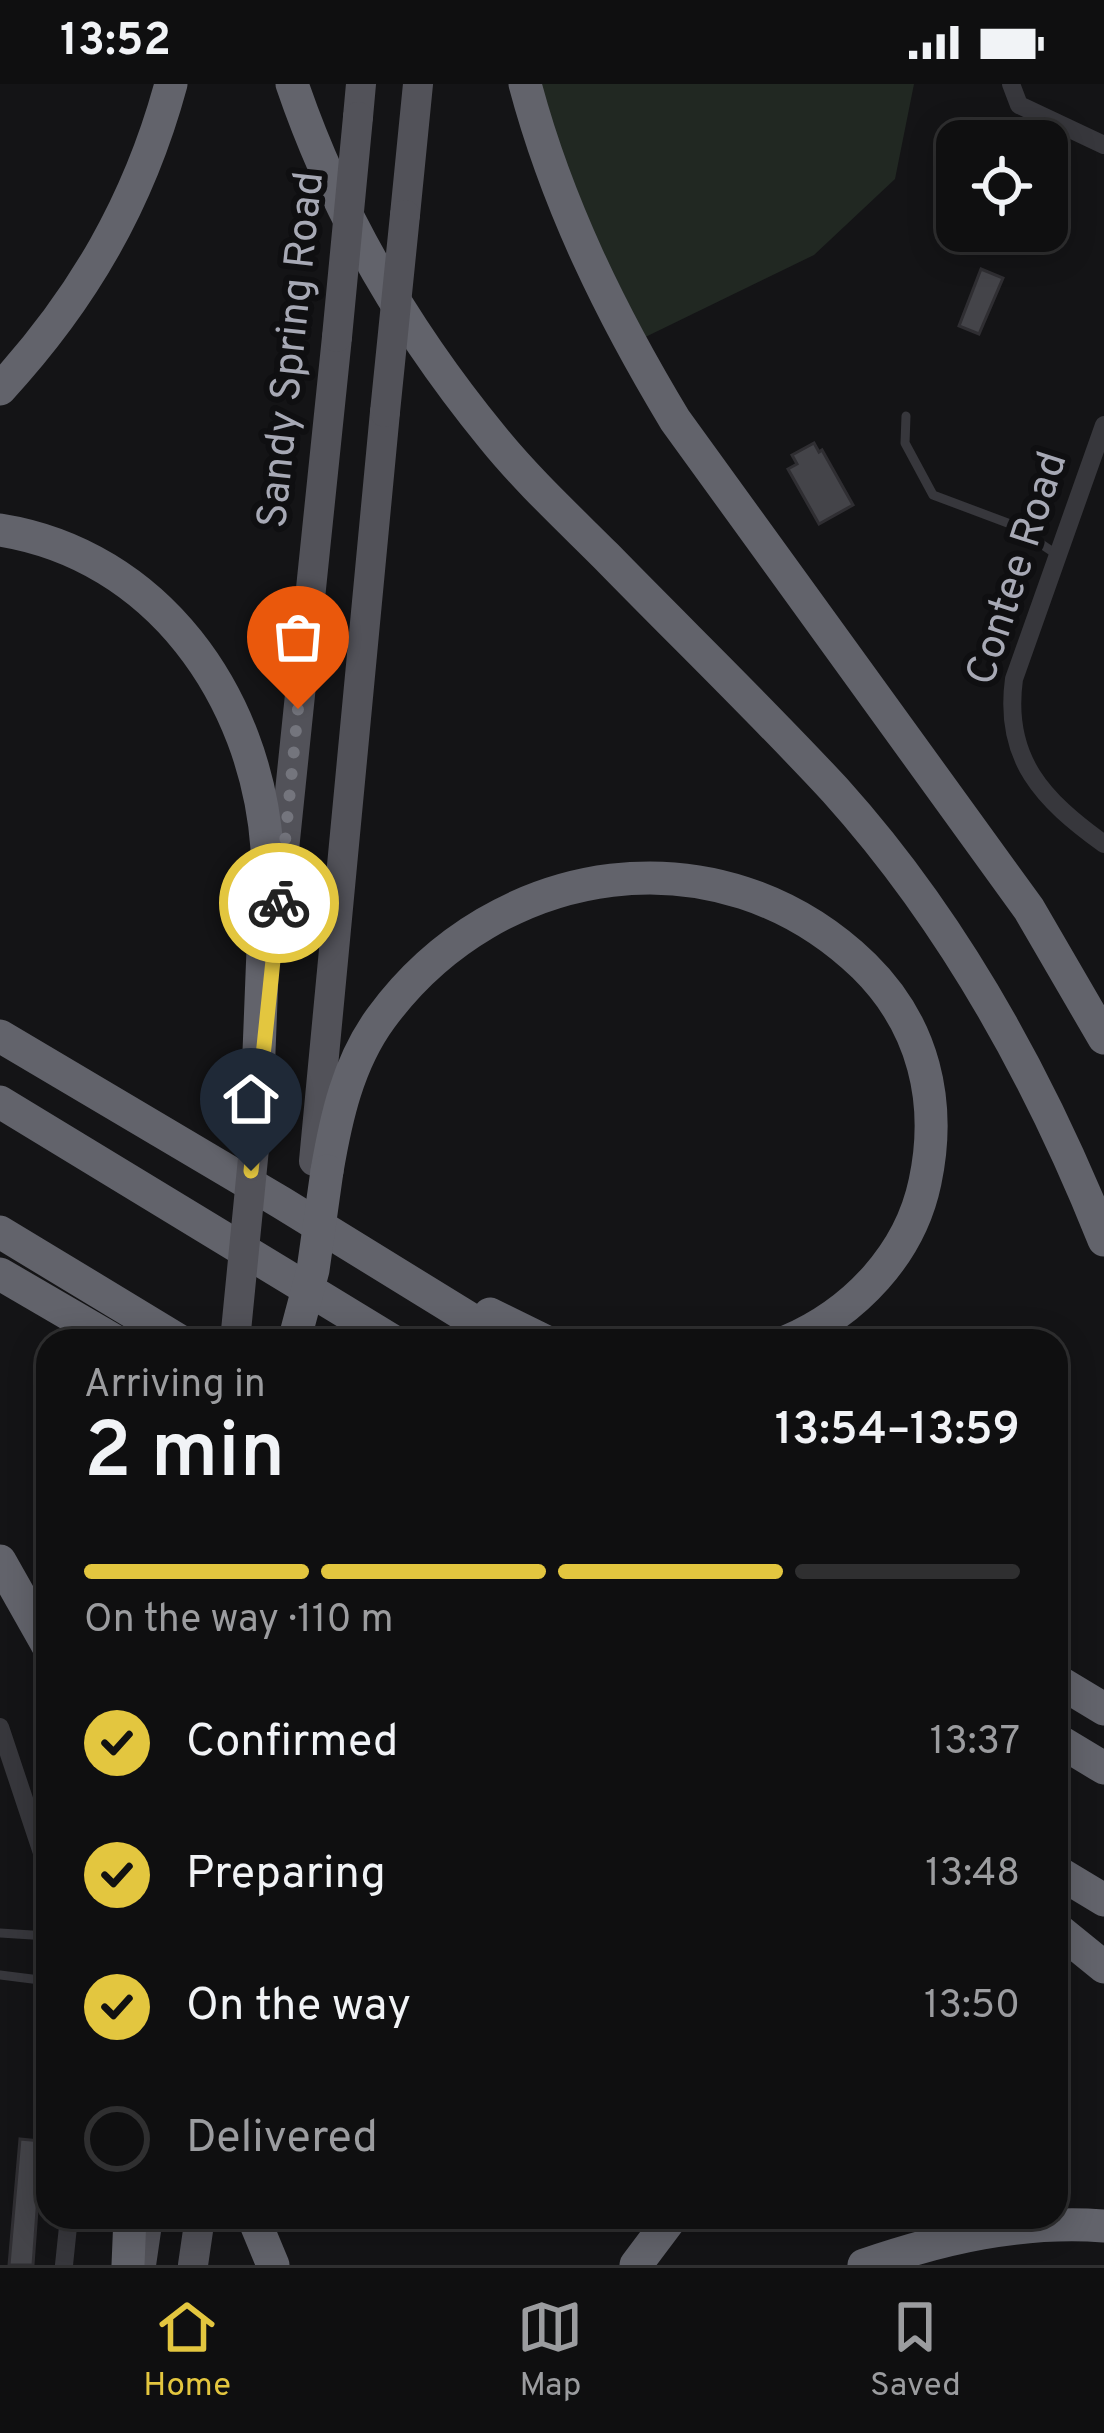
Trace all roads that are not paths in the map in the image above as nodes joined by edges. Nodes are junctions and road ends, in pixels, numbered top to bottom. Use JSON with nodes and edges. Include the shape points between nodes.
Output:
{"nodes":[{"id":1,"x":171,"y":84,"type":"edge"},
{"id":2,"x":292,"y":84,"type":"edge"},
{"id":3,"x":361,"y":84,"type":"edge"},
{"id":4,"x":418,"y":84,"type":"edge"},
{"id":5,"x":525,"y":84,"type":"edge"},
{"id":6,"x":1011,"y":84,"type":"edge"},
{"id":7,"x":1104,"y":145,"type":"edge"},
{"id":8,"x":0,"y":388,"type":"edge"},
{"id":9,"x":906,"y":416,"type":"dead end"},
{"id":10,"x":1104,"y":425,"type":"edge"},
{"id":11,"x":0,"y":530,"type":"edge"},
{"id":12,"x":1057,"y":554,"type":"junction"},
{"id":13,"x":1104,"y":844,"type":"edge"},
{"id":14,"x":0,"y":1024,"type":"edge"},
{"id":15,"x":0,"y":1036,"type":"edge"},
{"id":16,"x":1104,"y":1038,"type":"edge"},
{"id":17,"x":0,"y":1102,"type":"edge"},
{"id":18,"x":143,"y":1120,"type":"junction"},
{"id":19,"x":256,"y":1128,"type":"junction"},
{"id":20,"x":320,"y":1166,"type":"junction"},
{"id":21,"x":283,"y":1203,"type":"junction"},
{"id":22,"x":0,"y":1232,"type":"edge"},
{"id":23,"x":1104,"y":1240,"type":"edge"},
{"id":24,"x":0,"y":1274,"type":"edge"},
{"id":25,"x":95,"y":1329,"type":"edge"},
{"id":26,"x":160,"y":1329,"type":"edge"},
{"id":27,"x":236,"y":1329,"type":"edge"},
{"id":28,"x":299,"y":1329,"type":"edge"},
{"id":29,"x":373,"y":1329,"type":"edge"},
{"id":30,"x":487,"y":1329,"type":"edge"},
{"id":31,"x":522,"y":1329,"type":"edge"},
{"id":32,"x":809,"y":1329,"type":"edge"},
{"id":33,"x":0,"y":1561,"type":"edge"},
{"id":34,"x":36,"y":1625,"type":"edge"},
{"id":35,"x":1068,"y":1687,"type":"edge"},
{"id":36,"x":1104,"y":1709,"type":"edge"},
{"id":37,"x":0,"y":1727,"type":"edge"},
{"id":38,"x":1068,"y":1746,"type":"edge"},
{"id":39,"x":1104,"y":1768,"type":"edge"},
{"id":40,"x":36,"y":1835,"type":"edge"},
{"id":41,"x":1068,"y":1878,"type":"edge"},
{"id":42,"x":1104,"y":1900,"type":"edge"},
{"id":43,"x":0,"y":1933,"type":"edge"},
{"id":44,"x":36,"y":1935,"type":"edge"},
{"id":45,"x":1068,"y":1938,"type":"edge"},
{"id":46,"x":1104,"y":1967,"type":"edge"},
{"id":47,"x":0,"y":1975,"type":"edge"},
{"id":48,"x":36,"y":1980,"type":"edge"},
{"id":49,"x":1068,"y":2226,"type":"edge"},
{"id":50,"x":1104,"y":2226,"type":"edge"},
{"id":51,"x":68,"y":2229,"type":"edge"},
{"id":52,"x":130,"y":2229,"type":"edge"},
{"id":53,"x":146,"y":2229,"type":"edge"},
{"id":54,"x":198,"y":2229,"type":"edge"},
{"id":55,"x":256,"y":2229,"type":"edge"},
{"id":56,"x":663,"y":2229,"type":"edge"},
{"id":57,"x":1000,"y":2229,"type":"edge"},
{"id":58,"x":64,"y":2265,"type":"edge"},
{"id":59,"x":128,"y":2265,"type":"edge"},
{"id":60,"x":141,"y":2265,"type":"edge"},
{"id":61,"x":193,"y":2265,"type":"edge"},
{"id":62,"x":273,"y":2265,"type":"edge"},
{"id":63,"x":635,"y":2265,"type":"edge"},
{"id":64,"x":864,"y":2265,"type":"edge"}],
"edges":[{"from":1,"to":8,"type":"highway","via":[[136,191],[105,251]]},
{"from":2,"to":23,"type":"highway","via":[[361,242],[457,392],[542,492],[837,793],[955,948],[1041,1095]]},
{"from":3,"to":19,"type":"main road","name":"Sandy Spring Road","bridge":true},
{"from":4,"to":20,"type":"main road","bridge":true},
{"from":5,"to":16,"type":"highway","via":[[562,197],[629,345],[1029,909]]},
{"from":6,"to":7,"type":"street","via":[[1019,105]]},
{"from":9,"to":12,"type":"lane","via":[[905,443],[932,495],[1013,525]]},
{"from":10,"to":12,"type":"street","name":"Contee Road"},
{"from":11,"to":19,"type":"highway","via":[[97,563],[163,611],[212,670],[246,740],[267,848]]},
{"from":12,"to":13,"type":"street","name":"Contee Road","via":[[1014,679],[1012,728],[1050,801]]},
{"from":14,"to":18,"type":"highway"},
{"from":15,"to":18,"type":"highway"},
{"from":17,"to":29,"type":"highway"},
{"from":18,"to":21,"type":"highway"},
{"from":19,"to":27,"type":"main road","name":"Sandy Spring Road","bridge":true},
{"from":20,"to":28,"type":"highway","bridge":true,"via":[[313,1270]]},
{"from":20,"to":32,"type":"highway","via":[[379,1021],[449,947],[498,914],[547,894],[634,878],[681,878],[769,900],[804,918],[879,981],[924,1059],[932,1103],[932,1149],[902,1244],[843,1309]]},
{"from":21,"to":30,"type":"highway"},
{"from":21,"to":31,"type":"highway"},
{"from":22,"to":26,"type":"highway"},
{"from":24,"to":25,"type":"highway"},
{"from":33,"to":34,"type":"highway"},
{"from":35,"to":36,"type":"highway"},
{"from":37,"to":40,"type":"street"},
{"from":38,"to":39,"type":"highway"},
{"from":41,"to":42,"type":"highway"},
{"from":43,"to":44,"type":"lane"},
{"from":45,"to":46,"type":"highway"},
{"from":47,"to":48,"type":"lane"},
{"from":49,"to":50,"type":"highway"},
{"from":51,"to":58,"type":"street"},
{"from":52,"to":59,"type":"highway"},
{"from":53,"to":60,"type":"main road"},
{"from":54,"to":61,"type":"main road"},
{"from":55,"to":62,"type":"highway"},
{"from":56,"to":63,"type":"highway"},
{"from":57,"to":64,"type":"highway"}]}
